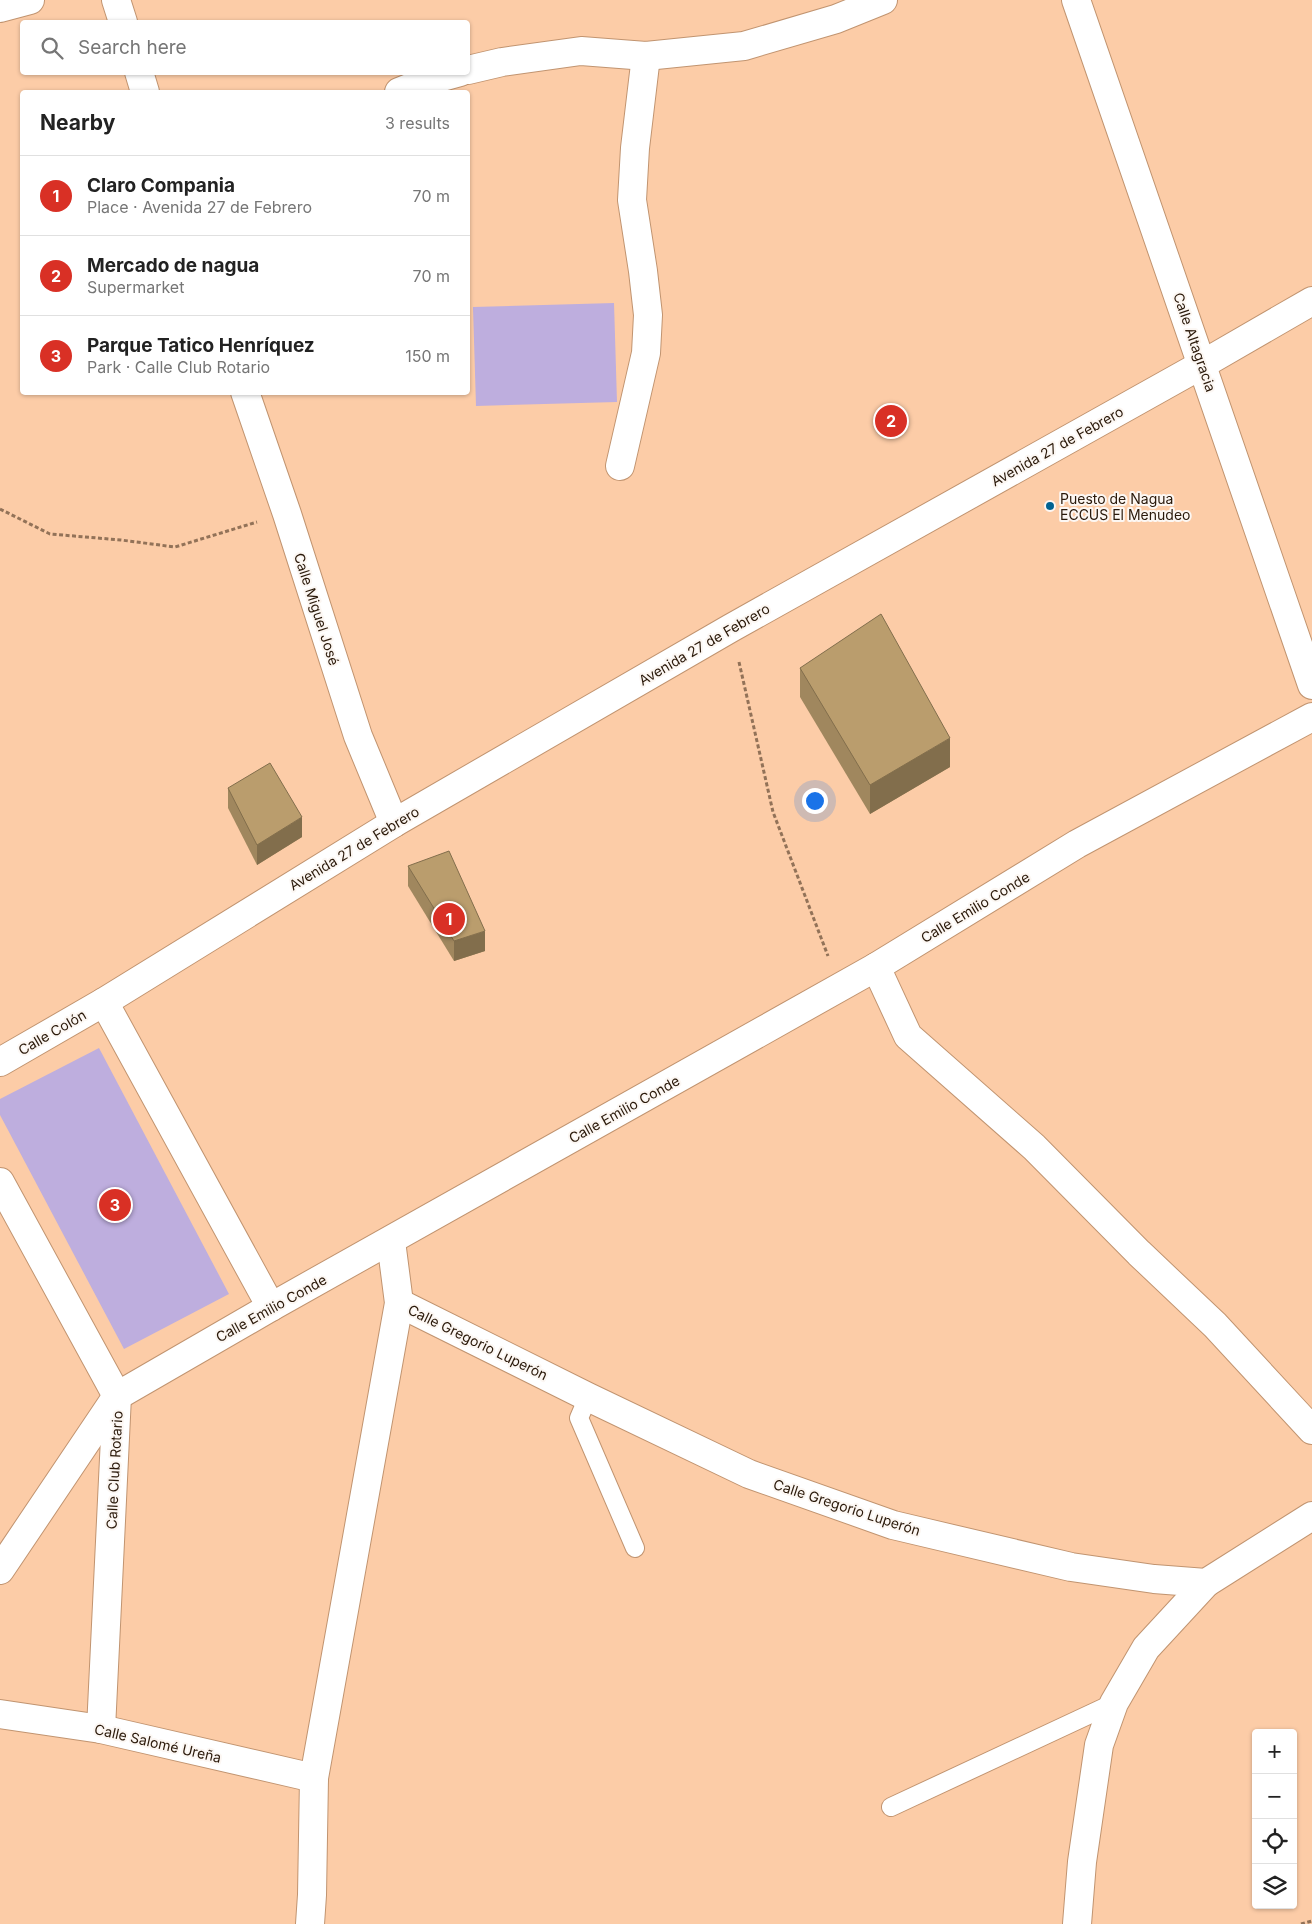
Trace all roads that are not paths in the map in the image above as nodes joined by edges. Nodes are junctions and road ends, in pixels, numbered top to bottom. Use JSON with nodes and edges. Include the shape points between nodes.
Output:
{"nodes":[{"id":1,"x":30,"y":0,"type":"edge"},
{"id":2,"x":116,"y":0,"type":"edge"},
{"id":3,"x":883,"y":0,"type":"edge"},
{"id":4,"x":1076,"y":0,"type":"edge"},
{"id":5,"x":0,"y":8,"type":"edge"},
{"id":6,"x":122,"y":20,"type":"edge"},
{"id":7,"x":646,"y":56,"type":"junction"},
{"id":8,"x":470,"y":70,"type":"edge"},
{"id":9,"x":140,"y":75,"type":"edge"},
{"id":10,"x":449,"y":75,"type":"edge"},
{"id":11,"x":144,"y":90,"type":"edge"},
{"id":12,"x":404,"y":90,"type":"edge"},
{"id":13,"x":1312,"y":300,"type":"edge"},
{"id":14,"x":1203,"y":364,"type":"junction"},
{"id":15,"x":246,"y":395,"type":"edge"},
{"id":16,"x":620,"y":466,"type":"dead end"},
{"id":17,"x":1312,"y":685,"type":"edge"},
{"id":18,"x":1312,"y":717,"type":"edge"},
{"id":19,"x":394,"y":823,"type":"junction"},
{"id":20,"x":876,"y":967,"type":"junction"},
{"id":21,"x":104,"y":1002,"type":"junction"},
{"id":22,"x":0,"y":1062,"type":"edge"},
{"id":23,"x":0,"y":1182,"type":"edge"},
{"id":24,"x":391,"y":1241,"type":"junction"},
{"id":25,"x":399,"y":1303,"type":"junction"},
{"id":26,"x":271,"y":1307,"type":"junction"},
{"id":27,"x":117,"y":1396,"type":"junction"},
{"id":28,"x":588,"y":1397,"type":"junction"},
{"id":29,"x":1312,"y":1430,"type":"edge"},
{"id":30,"x":1312,"y":1516,"type":"edge"},
{"id":31,"x":635,"y":1548,"type":"dead end"},
{"id":32,"x":0,"y":1570,"type":"edge"},
{"id":33,"x":1206,"y":1582,"type":"junction"},
{"id":34,"x":1114,"y":1703,"type":"junction"},
{"id":35,"x":0,"y":1714,"type":"edge"},
{"id":36,"x":101,"y":1729,"type":"junction"},
{"id":37,"x":314,"y":1778,"type":"junction"},
{"id":38,"x":891,"y":1807,"type":"dead end"},
{"id":39,"x":310,"y":1924,"type":"edge"},
{"id":40,"x":1077,"y":1924,"type":"edge"}],
"edges":[{"from":1,"to":5,"type":"street"},
{"from":2,"to":6,"type":"street"},
{"from":3,"to":7,"type":"street","via":[[836,19],[744,46]]},
{"from":4,"to":14,"type":"street","name":"Calle Altagracia"},
{"from":7,"to":8,"type":"street","via":[[581,51]]},
{"from":7,"to":16,"type":"street","via":[[634,148],[632,200],[648,315],[646,353]]},
{"from":9,"to":11,"type":"street"},
{"from":10,"to":12,"type":"street"},
{"from":13,"to":14,"type":"street","name":"Avenida 27 de Febrero"},
{"from":14,"to":17,"type":"street","name":"Calle Altagracia"},
{"from":14,"to":19,"type":"street","name":"Avenida 27 de Febrero","via":[[732,628]]},
{"from":15,"to":19,"type":"street","name":"Calle Miguel José","via":[[358,736]]},
{"from":18,"to":20,"type":"street","name":"Calle Emilio Conde","via":[[1078,844]]},
{"from":19,"to":21,"type":"street","name":"Avenida 27 de Febrero"},
{"from":20,"to":24,"type":"street","name":"Calle Emilio Conde"},
{"from":20,"to":29,"type":"street","via":[[908,1036],[1034,1147],[1215,1325]]},
{"from":21,"to":22,"type":"street","name":"Calle Colón"},
{"from":21,"to":26,"type":"street"},
{"from":23,"to":27,"type":"street","name":"Calle Club Rotario"},
{"from":24,"to":25,"type":"street"},
{"from":24,"to":26,"type":"street","name":"Calle Emilio Conde"},
{"from":25,"to":28,"type":"street","name":"Calle Gregorio Luperón"},
{"from":25,"to":37,"type":"street"},
{"from":26,"to":27,"type":"street","name":"Calle Emilio Conde"},
{"from":27,"to":32,"type":"street","name":"Calle Emilio Conde"},
{"from":27,"to":36,"type":"street","name":"Calle Club Rotario"},
{"from":28,"to":31,"type":"lane","via":[[580,1418]]},
{"from":28,"to":33,"type":"street","name":"Calle Gregorio Luperón","via":[[748,1474],[893,1525],[1071,1567],[1154,1579]]},
{"from":30,"to":33,"type":"street"},
{"from":33,"to":34,"type":"street","via":[[1146,1648]]},
{"from":34,"to":38,"type":"lane"},
{"from":34,"to":40,"type":"street","via":[[1099,1745],[1082,1862]]},
{"from":35,"to":36,"type":"street","name":"Calle Salomé Ureña"},
{"from":36,"to":37,"type":"street","name":"Calle Salomé Ureña"},
{"from":37,"to":39,"type":"street"}]}
